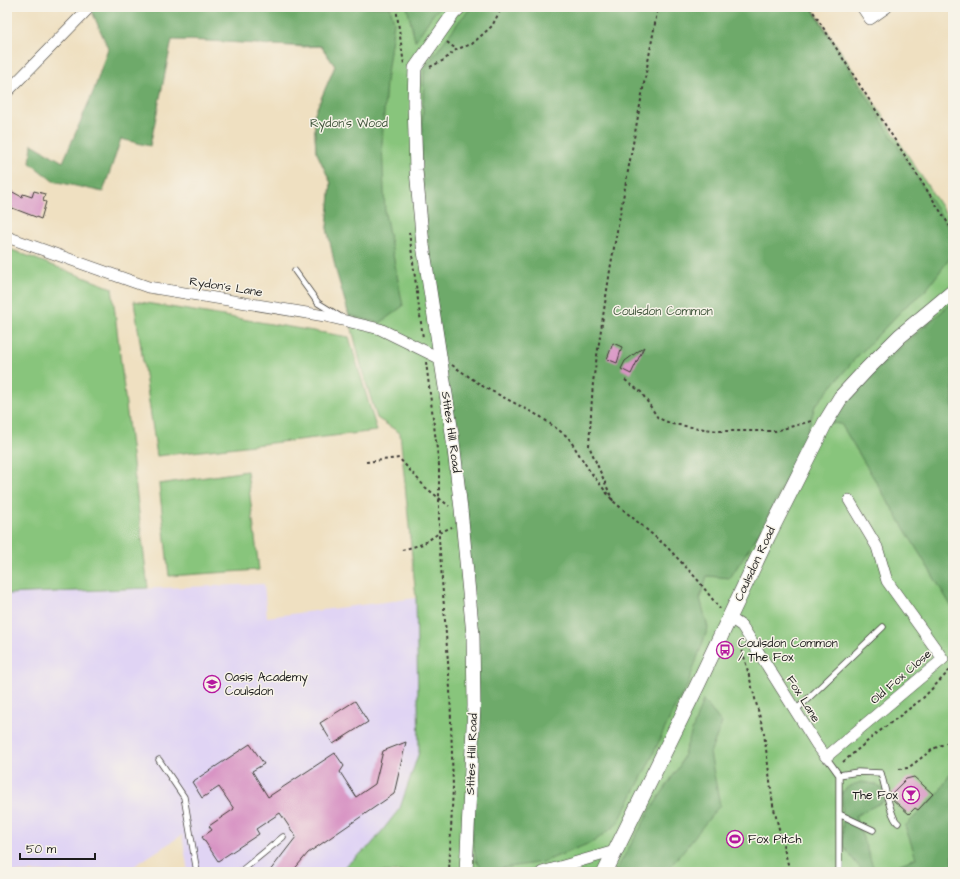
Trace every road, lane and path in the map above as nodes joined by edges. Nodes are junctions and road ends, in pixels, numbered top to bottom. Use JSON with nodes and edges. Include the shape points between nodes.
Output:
{"nodes":[{"id":1,"x":84,"y":7,"type":"edge"},
{"id":2,"x":460,"y":7,"type":"edge"},
{"id":3,"x":502,"y":7,"type":"edge"},
{"id":4,"x":658,"y":7,"type":"edge"},
{"id":5,"x":810,"y":7,"type":"edge"},
{"id":6,"x":862,"y":7,"type":"edge"},
{"id":7,"x":887,"y":7,"type":"edge"},
{"id":8,"x":424,"y":69,"type":"dead end"},
{"id":9,"x":7,"y":92,"type":"edge"},
{"id":10,"x":953,"y":231,"type":"edge"},
{"id":11,"x":7,"y":237,"type":"edge"},
{"id":12,"x":295,"y":271,"type":"dead end"},
{"id":13,"x":953,"y":292,"type":"edge"},
{"id":14,"x":346,"y":320,"type":"junction"},
{"id":15,"x":425,"y":351,"type":"junction"},
{"id":16,"x":441,"y":359,"type":"junction"},
{"id":17,"x":625,"y":380,"type":"dead end"},
{"id":18,"x":824,"y":423,"type":"junction"},
{"id":19,"x":366,"y":462,"type":"dead end"},
{"id":20,"x":439,"y":499,"type":"junction"},
{"id":21,"x":849,"y":500,"type":"dead end"},
{"id":22,"x":613,"y":501,"type":"junction"},
{"id":23,"x":462,"y":509,"type":"junction"},
{"id":24,"x":463,"y":526,"type":"junction"},
{"id":25,"x":439,"y":533,"type":"junction"},
{"id":26,"x":402,"y":550,"type":"dead end"},
{"id":27,"x":730,"y":618,"type":"junction"},
{"id":28,"x":883,"y":627,"type":"dead end"},
{"id":29,"x":740,"y":643,"type":"dead end"},
{"id":30,"x":953,"y":666,"type":"edge"},
{"id":31,"x":795,"y":712,"type":"junction"},
{"id":32,"x":953,"y":740,"type":"edge"},
{"id":33,"x":826,"y":757,"type":"junction"},
{"id":34,"x":158,"y":760,"type":"dead end"},
{"id":35,"x":843,"y":762,"type":"dead end"},
{"id":36,"x":899,"y":769,"type":"dead end"},
{"id":37,"x":839,"y":775,"type":"junction"},
{"id":38,"x":839,"y":814,"type":"junction"},
{"id":39,"x":898,"y":823,"type":"dead end"},
{"id":40,"x":873,"y":830,"type":"dead end"},
{"id":41,"x":283,"y":837,"type":"dead end"},
{"id":42,"x":615,"y":851,"type":"junction"},
{"id":43,"x":197,"y":872,"type":"edge"},
{"id":44,"x":240,"y":872,"type":"edge"},
{"id":45,"x":449,"y":872,"type":"edge"},
{"id":46,"x":466,"y":872,"type":"edge"},
{"id":47,"x":542,"y":872,"type":"edge"},
{"id":48,"x":605,"y":872,"type":"edge"},
{"id":49,"x":790,"y":872,"type":"edge"},
{"id":50,"x":839,"y":872,"type":"edge"}],
"edges":[{"from":1,"to":9,"type":"street","via":[[86,11]]},
{"from":2,"to":16,"type":"street","name":"Stites Hill Road","via":[[415,68],[416,170],[423,245]]},
{"from":3,"to":8,"type":"path","via":[[492,26],[472,44],[456,49],[444,60]]},
{"from":4,"to":22,"type":"path","via":[[611,264],[593,382],[589,446]]},
{"from":5,"to":10,"type":"path"},
{"from":6,"to":7,"type":"street","via":[[870,19]]},
{"from":11,"to":14,"type":"street","name":"Rydon's Lane","via":[[148,287]]},
{"from":12,"to":14,"type":"lane","via":[[318,303]]},
{"from":13,"to":18,"type":"main road","name":"Coulsdon Road","via":[[900,336],[867,369],[841,398]]},
{"from":14,"to":15,"type":"street","name":"Rydon's Lane","via":[[380,329]]},
{"from":15,"to":16,"type":"street","name":"Rydon's Lane"},
{"from":15,"to":20,"type":"path","via":[[439,465]]},
{"from":16,"to":22,"type":"path","via":[[462,370],[484,387],[541,417],[568,437]]},
{"from":16,"to":23,"type":"street","name":"Stites Hill Road"},
{"from":17,"to":18,"type":"path","via":[[641,392],[658,418],[672,424],[718,431],[775,431],[803,422]]},
{"from":18,"to":27,"type":"main road","name":"Coulsdon Road"},
{"from":19,"to":20,"type":"path","via":[[399,458],[411,474]]},
{"from":20,"to":23,"type":"path","via":[[448,506]]},
{"from":20,"to":25,"type":"path"},
{"from":21,"to":33,"type":"street","name":"Old Fox Close","via":[[877,547],[887,581],[943,659]]},
{"from":22,"to":27,"type":"path","via":[[667,546]]},
{"from":23,"to":24,"type":"street","name":"Stites Hill Road"},
{"from":24,"to":25,"type":"path","via":[[452,527]]},
{"from":24,"to":46,"type":"street","name":"Stites Hill Road","via":[[474,671],[472,773]]},
{"from":25,"to":26,"type":"path","via":[[423,544]]},
{"from":25,"to":45,"type":"path","via":[[453,787]]},
{"from":27,"to":31,"type":"street","name":"Fox Lane","via":[[742,626]]},
{"from":27,"to":42,"type":"main road","name":"Coulsdon Road"},
{"from":28,"to":31,"type":"lane"},
{"from":29,"to":49,"type":"path","via":[[764,733],[774,805]]},
{"from":30,"to":35,"type":"path","via":[[922,699]]},
{"from":31,"to":33,"type":"street","name":"Fox Lane"},
{"from":32,"to":36,"type":"path","via":[[933,749],[908,768]]},
{"from":33,"to":37,"type":"lane"},
{"from":34,"to":43,"type":"lane","via":[[184,797]]},
{"from":37,"to":38,"type":"lane"},
{"from":37,"to":39,"type":"lane","via":[[858,772],[880,773],[887,790],[890,810],[895,822]]},
{"from":38,"to":40,"type":"lane"},
{"from":38,"to":50,"type":"lane"},
{"from":41,"to":44,"type":"lane"},
{"from":42,"to":47,"type":"street"},
{"from":42,"to":48,"type":"main road","name":"Coulsdon Road"}]}
